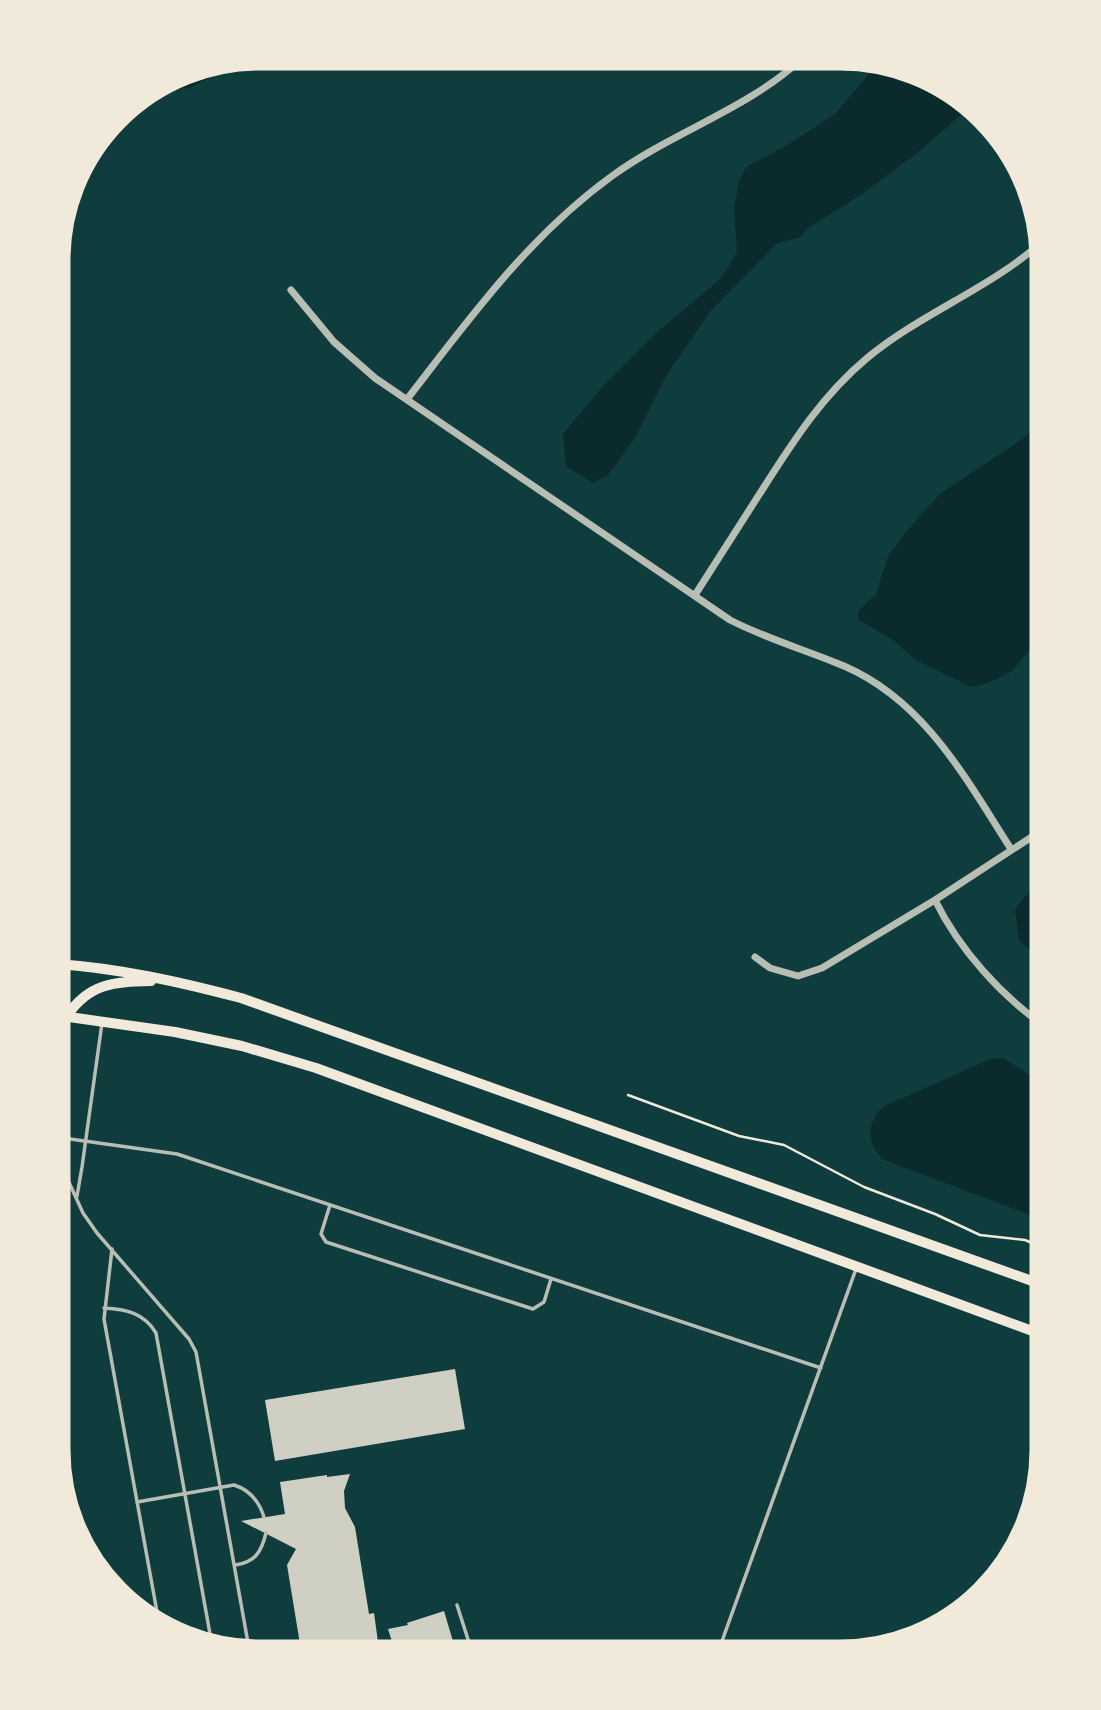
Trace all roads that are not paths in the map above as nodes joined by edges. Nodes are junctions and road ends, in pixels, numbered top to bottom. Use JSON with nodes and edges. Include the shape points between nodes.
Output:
{"nodes":[{"id":1,"x":792,"y":66,"type":"edge"},
{"id":2,"x":1034,"y":248,"type":"edge"},
{"id":3,"x":291,"y":290,"type":"dead end"},
{"id":4,"x":408,"y":398,"type":"junction"},
{"id":5,"x":695,"y":595,"type":"junction"},
{"id":6,"x":1034,"y":835,"type":"edge"},
{"id":7,"x":1011,"y":849,"type":"junction"},
{"id":8,"x":935,"y":900,"type":"junction"},
{"id":9,"x":755,"y":957,"type":"dead end"},
{"id":10,"x":66,"y":965,"type":"edge"},
{"id":11,"x":173,"y":980,"type":"junction"},
{"id":12,"x":67,"y":1016,"type":"junction"},
{"id":13,"x":1034,"y":1019,"type":"edge"},
{"id":14,"x":102,"y":1020,"type":"junction"},
{"id":15,"x":66,"y":1024,"type":"edge"},
{"id":16,"x":66,"y":1139,"type":"edge"},
{"id":17,"x":86,"y":1142,"type":"junction"},
{"id":18,"x":66,"y":1174,"type":"edge"},
{"id":19,"x":76,"y":1198,"type":"junction"},
{"id":20,"x":330,"y":1205,"type":"junction"},
{"id":21,"x":112,"y":1249,"type":"junction"},
{"id":22,"x":857,"y":1267,"type":"junction"},
{"id":23,"x":551,"y":1279,"type":"junction"},
{"id":24,"x":1034,"y":1282,"type":"edge"},
{"id":25,"x":104,"y":1308,"type":"junction"},
{"id":26,"x":1034,"y":1332,"type":"edge"},
{"id":27,"x":821,"y":1368,"type":"junction"},
{"id":28,"x":220,"y":1487,"type":"junction"},
{"id":29,"x":185,"y":1493,"type":"junction"},
{"id":30,"x":137,"y":1502,"type":"junction"},
{"id":31,"x":264,"y":1517,"type":"dead end"},
{"id":32,"x":266,"y":1534,"type":"dead end"},
{"id":33,"x":234,"y":1565,"type":"junction"},
{"id":34,"x":457,"y":1605,"type":"dead end"},
{"id":35,"x":157,"y":1614,"type":"edge"},
{"id":36,"x":211,"y":1637,"type":"edge"},
{"id":37,"x":248,"y":1643,"type":"edge"},
{"id":38,"x":469,"y":1644,"type":"edge"},
{"id":39,"x":722,"y":1644,"type":"edge"}],
"edges":[{"from":1,"to":4,"type":"street","via":[[759,92],[639,158],[555,222],[492,290]]},
{"from":2,"to":5,"type":"street","via":[[995,278],[888,343],[834,390],[800,432]]},
{"from":3,"to":4,"type":"street","via":[[352,359]]},
{"from":4,"to":5,"type":"street"},
{"from":5,"to":7,"type":"street","via":[[755,633],[845,666],[902,702],[943,744]]},
{"from":6,"to":7,"type":"street"},
{"from":7,"to":8,"type":"street"},
{"from":8,"to":9,"type":"street","via":[[811,973],[783,973]]},
{"from":8,"to":13,"type":"street","via":[[974,959]]},
{"from":10,"to":11,"type":"main road"},
{"from":11,"to":12,"type":"main road","via":[[96,987],[76,1002]]},
{"from":11,"to":24,"type":"main road","via":[[242,998]]},
{"from":12,"to":14,"type":"main road"},
{"from":12,"to":15,"type":"lane"},
{"from":14,"to":17,"type":"lane"},
{"from":14,"to":22,"type":"main road","via":[[242,1046],[316,1068]]},
{"from":16,"to":17,"type":"lane"},
{"from":17,"to":19,"type":"lane"},
{"from":17,"to":20,"type":"lane","via":[[177,1154]]},
{"from":18,"to":19,"type":"lane"},
{"from":19,"to":21,"type":"lane"},
{"from":20,"to":23,"type":"lane"},
{"from":20,"to":23,"type":"lane","via":[[321,1234],[326,1241],[533,1309],[544,1303]]},
{"from":21,"to":25,"type":"lane"},
{"from":21,"to":28,"type":"lane","via":[[196,1352]]},
{"from":22,"to":26,"type":"main road"},
{"from":22,"to":27,"type":"lane"},
{"from":23,"to":27,"type":"lane"},
{"from":25,"to":29,"type":"lane","via":[[138,1314],[156,1333]]},
{"from":25,"to":30,"type":"lane"},
{"from":27,"to":39,"type":"lane"},
{"from":28,"to":29,"type":"lane"},
{"from":28,"to":31,"type":"lane","via":[[244,1488]]},
{"from":28,"to":33,"type":"lane"},
{"from":29,"to":30,"type":"lane"},
{"from":29,"to":36,"type":"lane"},
{"from":30,"to":35,"type":"lane"},
{"from":32,"to":33,"type":"lane","via":[[258,1555]]},
{"from":33,"to":37,"type":"lane"},
{"from":34,"to":38,"type":"lane"}]}
